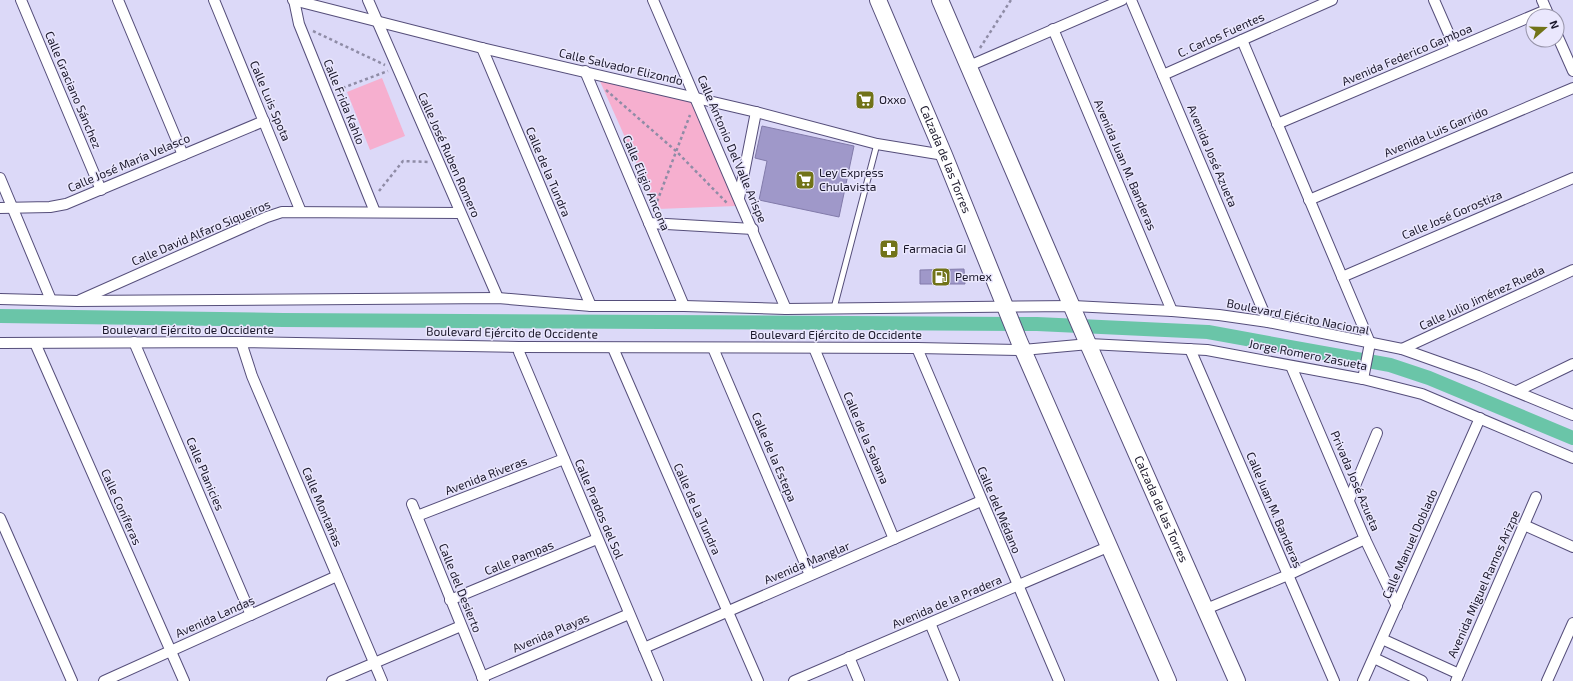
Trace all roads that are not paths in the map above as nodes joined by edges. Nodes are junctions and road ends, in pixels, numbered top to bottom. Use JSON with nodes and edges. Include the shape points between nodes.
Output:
{"nodes":[{"id":1,"x":20,"y":0,"type":"edge"},
{"id":2,"x":118,"y":0,"type":"edge"},
{"id":3,"x":214,"y":0,"type":"edge"},
{"id":4,"x":294,"y":0,"type":"edge"},
{"id":5,"x":368,"y":0,"type":"edge"},
{"id":6,"x":653,"y":0,"type":"edge"},
{"id":7,"x":878,"y":0,"type":"edge"},
{"id":8,"x":940,"y":0,"type":"edge"},
{"id":9,"x":1122,"y":0,"type":"edge"},
{"id":10,"x":1131,"y":0,"type":"edge"},
{"id":11,"x":1332,"y":0,"type":"edge"},
{"id":12,"x":1434,"y":0,"type":"edge"},
{"id":13,"x":1312,"y":4,"type":"edge"},
{"id":14,"x":1525,"y":17,"type":"edge"},
{"id":15,"x":377,"y":22,"type":"junction"},
{"id":16,"x":1053,"y":29,"type":"junction"},
{"id":17,"x":1242,"y":40,"type":"junction"},
{"id":18,"x":482,"y":48,"type":"junction"},
{"id":19,"x":1455,"y":48,"type":"junction"},
{"id":20,"x":1563,"y":48,"type":"edge"},
{"id":21,"x":969,"y":66,"type":"junction"},
{"id":22,"x":584,"y":71,"type":"junction"},
{"id":23,"x":1573,"y":72,"type":"edge"},
{"id":24,"x":1163,"y":75,"type":"junction"},
{"id":25,"x":1573,"y":88,"type":"edge"},
{"id":26,"x":696,"y":98,"type":"junction"},
{"id":27,"x":756,"y":112,"type":"junction"},
{"id":28,"x":264,"y":121,"type":"junction"},
{"id":29,"x":1277,"y":124,"type":"junction"},
{"id":30,"x":877,"y":144,"type":"junction"},
{"id":31,"x":183,"y":155,"type":"junction"},
{"id":32,"x":944,"y":155,"type":"junction"},
{"id":33,"x":0,"y":178,"type":"edge"},
{"id":34,"x":1573,"y":178,"type":"edge"},
{"id":35,"x":101,"y":190,"type":"junction"},
{"id":36,"x":739,"y":198,"type":"junction"},
{"id":37,"x":1309,"y":200,"type":"junction"},
{"id":38,"x":0,"y":208,"type":"edge"},
{"id":39,"x":12,"y":208,"type":"junction"},
{"id":40,"x":301,"y":212,"type":"junction"},
{"id":41,"x":375,"y":212,"type":"junction"},
{"id":42,"x":460,"y":213,"type":"junction"},
{"id":43,"x":649,"y":223,"type":"junction"},
{"id":44,"x":752,"y":229,"type":"junction"},
{"id":45,"x":1573,"y":270,"type":"edge"},
{"id":46,"x":1342,"y":277,"type":"junction"},
{"id":47,"x":498,"y":298,"type":"junction"},
{"id":48,"x":0,"y":299,"type":"edge"},
{"id":49,"x":51,"y":300,"type":"junction"},
{"id":50,"x":77,"y":301,"type":"junction"},
{"id":51,"x":591,"y":306,"type":"junction"},
{"id":52,"x":684,"y":306,"type":"junction"},
{"id":53,"x":834,"y":308,"type":"junction"},
{"id":54,"x":786,"y":309,"type":"junction"},
{"id":55,"x":1172,"y":310,"type":"junction"},
{"id":56,"x":1076,"y":313,"type":"junction"},
{"id":57,"x":1008,"y":314,"type":"junction"},
{"id":58,"x":1268,"y":322,"type":"junction"},
{"id":59,"x":1087,"y":341,"type":"junction"},
{"id":60,"x":134,"y":342,"type":"junction"},
{"id":61,"x":241,"y":342,"type":"junction"},
{"id":62,"x":0,"y":343,"type":"edge"},
{"id":63,"x":35,"y":344,"type":"junction"},
{"id":64,"x":1021,"y":346,"type":"junction"},
{"id":65,"x":1369,"y":346,"type":"junction"},
{"id":66,"x":519,"y":347,"type":"junction"},
{"id":67,"x":613,"y":348,"type":"junction"},
{"id":68,"x":713,"y":348,"type":"junction"},
{"id":69,"x":814,"y":348,"type":"junction"},
{"id":70,"x":917,"y":348,"type":"junction"},
{"id":71,"x":1190,"y":349,"type":"junction"},
{"id":72,"x":1402,"y":349,"type":"junction"},
{"id":73,"x":1573,"y":364,"type":"edge"},
{"id":74,"x":1291,"y":366,"type":"junction"},
{"id":75,"x":1363,"y":374,"type":"junction"},
{"id":76,"x":1517,"y":391,"type":"junction"},
{"id":77,"x":1573,"y":415,"type":"edge"},
{"id":78,"x":1480,"y":418,"type":"junction"},
{"id":79,"x":1377,"y":433,"type":"dead end"},
{"id":80,"x":1573,"y":458,"type":"edge"},
{"id":81,"x":564,"y":459,"type":"junction"},
{"id":82,"x":1536,"y":497,"type":"dead end"},
{"id":83,"x":1349,"y":500,"type":"junction"},
{"id":84,"x":981,"y":501,"type":"junction"},
{"id":85,"x":412,"y":504,"type":"dead end"},
{"id":86,"x":417,"y":516,"type":"junction"},
{"id":87,"x":0,"y":518,"type":"edge"},
{"id":88,"x":1524,"y":525,"type":"junction"},
{"id":89,"x":894,"y":539,"type":"junction"},
{"id":90,"x":1365,"y":539,"type":"junction"},
{"id":91,"x":597,"y":540,"type":"junction"},
{"id":92,"x":1110,"y":546,"type":"junction"},
{"id":93,"x":1573,"y":547,"type":"edge"},
{"id":94,"x":1288,"y":575,"type":"junction"},
{"id":95,"x":337,"y":576,"type":"junction"},
{"id":96,"x":810,"y":576,"type":"junction"},
{"id":97,"x":1018,"y":585,"type":"junction"},
{"id":98,"x":450,"y":600,"type":"junction"},
{"id":99,"x":1397,"y":606,"type":"junction"},
{"id":100,"x":1206,"y":609,"type":"junction"},
{"id":101,"x":728,"y":611,"type":"junction"},
{"id":102,"x":629,"y":614,"type":"junction"},
{"id":103,"x":251,"y":615,"type":"junction"},
{"id":104,"x":930,"y":623,"type":"junction"},
{"id":105,"x":1573,"y":623,"type":"edge"},
{"id":106,"x":461,"y":626,"type":"junction"},
{"id":107,"x":1382,"y":639,"type":"junction"},
{"id":108,"x":644,"y":648,"type":"junction"},
{"id":109,"x":171,"y":651,"type":"junction"},
{"id":110,"x":849,"y":657,"type":"junction"},
{"id":111,"x":1374,"y":658,"type":"junction"},
{"id":112,"x":374,"y":663,"type":"junction"},
{"id":113,"x":1457,"y":678,"type":"edge"},
{"id":114,"x":483,"y":679,"type":"edge"},
{"id":115,"x":72,"y":681,"type":"edge"},
{"id":116,"x":104,"y":681,"type":"edge"},
{"id":117,"x":184,"y":681,"type":"edge"},
{"id":118,"x":332,"y":681,"type":"edge"},
{"id":119,"x":382,"y":681,"type":"edge"},
{"id":120,"x":658,"y":681,"type":"edge"},
{"id":121,"x":758,"y":681,"type":"edge"},
{"id":122,"x":794,"y":681,"type":"edge"},
{"id":123,"x":859,"y":681,"type":"edge"},
{"id":124,"x":954,"y":681,"type":"edge"},
{"id":125,"x":1058,"y":681,"type":"edge"},
{"id":126,"x":1168,"y":681,"type":"edge"},
{"id":127,"x":1237,"y":681,"type":"edge"},
{"id":128,"x":1334,"y":681,"type":"edge"},
{"id":129,"x":1363,"y":681,"type":"edge"},
{"id":130,"x":1422,"y":681,"type":"edge"},
{"id":131,"x":1547,"y":681,"type":"edge"}],
"edges":[{"from":1,"to":35,"type":"street","name":"Calle Graciano Sánchez"},
{"from":2,"to":31,"type":"street"},
{"from":3,"to":28,"type":"street","name":"Calle Luis Spota"},
{"from":4,"to":15,"type":"street","name":"Calle Salvador Elizondo"},
{"from":4,"to":41,"type":"street","name":"Calle Frida Kahlo","via":[[299,24]]},
{"from":5,"to":15,"type":"street","name":"Calle José Ruben Romero"},
{"from":6,"to":26,"type":"street","name":"Calle Antonio Del Valle Arispe"},
{"from":7,"to":32,"type":"main road","name":"Calzada de las Torres"},
{"from":8,"to":21,"type":"main road"},
{"from":9,"to":16,"type":"street"},
{"from":10,"to":24,"type":"street","name":"Avenida José Azueta"},
{"from":11,"to":13,"type":"street","name":"C. Carlos Fuentes"},
{"from":12,"to":19,"type":"street"},
{"from":13,"to":17,"type":"street","name":"C. Carlos Fuentes"},
{"from":14,"to":19,"type":"street","name":"Avenida Federico Gamboa"},
{"from":15,"to":18,"type":"street","name":"Calle Salvador Elizondo"},
{"from":15,"to":42,"type":"street","name":"Calle José Ruben Romero"},
{"from":16,"to":21,"type":"street"},
{"from":16,"to":55,"type":"street","name":"Avenida Juan M. Banderas"},
{"from":17,"to":24,"type":"street","name":"C. Carlos Fuentes"},
{"from":17,"to":29,"type":"street"},
{"from":18,"to":22,"type":"street","name":"Calle Salvador Elizondo"},
{"from":18,"to":51,"type":"street","name":"Calle de la Tundra"},
{"from":19,"to":29,"type":"street","name":"Avenida Federico Gamboa"},
{"from":20,"to":23,"type":"street"},
{"from":21,"to":56,"type":"main road"},
{"from":22,"to":26,"type":"street","name":"Calle Salvador Elizondo"},
{"from":22,"to":43,"type":"street","name":"Calle Eligio Ancona"},
{"from":24,"to":58,"type":"street","name":"Avenida José Azueta"},
{"from":25,"to":37,"type":"street","name":"Avenida Luis Garrido"},
{"from":26,"to":27,"type":"street","name":"Calle Salvador Elizondo"},
{"from":26,"to":36,"type":"street","name":"Calle Antonio Del Valle Arispe"},
{"from":27,"to":30,"type":"street","name":"Calle Salvador Elizondo"},
{"from":27,"to":36,"type":"street"},
{"from":28,"to":31,"type":"street","name":"Calle José María Velasco"},
{"from":28,"to":40,"type":"street","name":"Calle Luis Spota"},
{"from":29,"to":37,"type":"street"},
{"from":30,"to":32,"type":"street","name":"Calle Salvador Elizondo"},
{"from":30,"to":53,"type":"lane"},
{"from":31,"to":35,"type":"street","name":"Calle José María Velasco"},
{"from":32,"to":57,"type":"main road","name":"Calzada de las Torres"},
{"from":33,"to":39,"type":"street"},
{"from":34,"to":46,"type":"street","name":"Calle José Gorostiza"},
{"from":35,"to":39,"type":"street","name":"Calle José María Velasco","via":[[66,204]]},
{"from":36,"to":44,"type":"street","name":"Calle Antonio Del Valle Arispe"},
{"from":37,"to":46,"type":"street"},
{"from":38,"to":39,"type":"street","name":"Calle José María Velasco"},
{"from":39,"to":49,"type":"street"},
{"from":40,"to":41,"type":"street","name":"Calle David Alfaro Siqueiros"},
{"from":40,"to":50,"type":"street","name":"Calle David Alfaro Siqueiros","via":[[282,212],[267,217]]},
{"from":41,"to":42,"type":"street","name":"Calle David Alfaro Siqueiros"},
{"from":42,"to":47,"type":"street","name":"Calle José Ruben Romero"},
{"from":43,"to":44,"type":"street"},
{"from":43,"to":52,"type":"street","name":"Calle Eligio Ancona"},
{"from":44,"to":54,"type":"street","name":"Calle Antonio Del Valle Arispe"},
{"from":45,"to":72,"type":"street","name":"Calle Julio Jiménez Rueda"},
{"from":46,"to":65,"type":"street"},
{"from":47,"to":50,"type":"street"},
{"from":47,"to":51,"type":"street"},
{"from":48,"to":49,"type":"street"},
{"from":49,"to":50,"type":"street"},
{"from":51,"to":52,"type":"street"},
{"from":52,"to":54,"type":"street"},
{"from":53,"to":54,"type":"street"},
{"from":53,"to":57,"type":"street"},
{"from":55,"to":56,"type":"street","name":"Boulevard Ejécito Nacional"},
{"from":55,"to":58,"type":"street","name":"Boulevard Ejécito Nacional"},
{"from":56,"to":57,"type":"street","name":"Boulevard Ejécito Nacional"},
{"from":56,"to":59,"type":"main road","name":"Calzada de las Torres"},
{"from":57,"to":64,"type":"main road","name":"Calzada de las Torres"},
{"from":58,"to":65,"type":"street","name":"Boulevard Ejécito Nacional"},
{"from":59,"to":64,"type":"street","name":"Jorge Romero Zasueta"},
{"from":59,"to":71,"type":"street","name":"Jorge Romero Zasueta"},
{"from":59,"to":100,"type":"main road","name":"Calzada de las Torres"},
{"from":60,"to":61,"type":"street","name":"Boulevard Ejército de Occidente"},
{"from":60,"to":63,"type":"street","name":"Boulevard Ejército de Occidente"},
{"from":60,"to":103,"type":"street","name":"Calle Planicies"},
{"from":61,"to":66,"type":"street","name":"Boulevard Ejército de Occidente"},
{"from":61,"to":95,"type":"street","name":"Calle Montañas","via":[[252,376]]},
{"from":62,"to":63,"type":"street","name":"Boulevard Ejército de Occidente"},
{"from":63,"to":109,"type":"street","name":"Calle Coníferas"},
{"from":64,"to":70,"type":"street","name":"Boulevard Ejército de Occidente"},
{"from":64,"to":92,"type":"main road"},
{"from":65,"to":72,"type":"street","name":"Boulevard Ejécito Nacional"},
{"from":65,"to":75,"type":"street"},
{"from":66,"to":67,"type":"street","name":"Boulevard Ejército de Occidente"},
{"from":66,"to":81,"type":"street","name":"Calle Prados del Sol"},
{"from":67,"to":68,"type":"street","name":"Boulevard Ejército de Occidente"},
{"from":67,"to":101,"type":"street","name":"Calle de La Tundra"},
{"from":68,"to":69,"type":"street","name":"Boulevard Ejército de Occidente"},
{"from":68,"to":96,"type":"street","name":"Calle de la Estepa"},
{"from":69,"to":70,"type":"street","name":"Boulevard Ejército de Occidente"},
{"from":69,"to":89,"type":"street","name":"Calle de la Sabana"},
{"from":70,"to":84,"type":"street","name":"Calle del Médano"},
{"from":71,"to":74,"type":"street","name":"Jorge Romero Zasueta","via":[[1237,354]]},
{"from":71,"to":94,"type":"street","name":"Calle Juan M. Banderas"},
{"from":72,"to":76,"type":"street","name":"Boulevard Ejécito Nacional"},
{"from":73,"to":76,"type":"street"},
{"from":74,"to":75,"type":"street","name":"Jorge Romero Zasueta"},
{"from":74,"to":83,"type":"street","name":"Privada José Azueta"},
{"from":75,"to":78,"type":"street","name":"Jorge Romero Zasueta","via":[[1422,394]]},
{"from":76,"to":77,"type":"street","name":"Boulevard Ejécito Nacional"},
{"from":78,"to":80,"type":"street","name":"Jorge Romero Zasueta"},
{"from":78,"to":99,"type":"street","name":"Calle Manuel Doblado"},
{"from":79,"to":83,"type":"street"},
{"from":81,"to":86,"type":"street","name":"Avenida Riveras"},
{"from":81,"to":91,"type":"street","name":"Calle Prados del Sol"},
{"from":82,"to":88,"type":"street","name":"Avenida Miguel Ramos Arizpe"},
{"from":83,"to":90,"type":"street","name":"Privada José Azueta"},
{"from":84,"to":89,"type":"street","name":"Avenida Manglar"},
{"from":84,"to":97,"type":"street","name":"Calle del Médano"},
{"from":85,"to":86,"type":"street","name":"Calle del Desierto"},
{"from":86,"to":98,"type":"street","name":"Calle del Desierto"},
{"from":87,"to":115,"type":"street"},
{"from":88,"to":93,"type":"street"},
{"from":88,"to":113,"type":"street","name":"Avenida Miguel Ramos Arizpe"},
{"from":89,"to":96,"type":"street","name":"Avenida Manglar"},
{"from":90,"to":94,"type":"street"},
{"from":90,"to":99,"type":"street","name":"Privada José Azueta"},
{"from":91,"to":98,"type":"street","name":"Calle Pampas"},
{"from":91,"to":102,"type":"street","name":"Calle Prados del Sol"},
{"from":92,"to":97,"type":"street","name":"Avenida de la Pradera"},
{"from":92,"to":126,"type":"main road"},
{"from":94,"to":100,"type":"street"},
{"from":94,"to":128,"type":"street","name":"Calle Juan M. Banderas"},
{"from":95,"to":103,"type":"street","name":"Avenida Landas"},
{"from":95,"to":112,"type":"street","name":"Calle Montañas"},
{"from":96,"to":101,"type":"street","name":"Avenida Manglar"},
{"from":97,"to":104,"type":"street","name":"Avenida de la Pradera"},
{"from":97,"to":125,"type":"street","name":"Calle del Médano"},
{"from":98,"to":106,"type":"street","name":"Calle del Desierto"},
{"from":99,"to":107,"type":"street","name":"Calle Manuel Doblado"},
{"from":100,"to":127,"type":"main road","name":"Calzada de las Torres"},
{"from":101,"to":108,"type":"street","name":"Avenida Manglar"},
{"from":101,"to":121,"type":"street","name":"Calle de La Tundra"},
{"from":102,"to":108,"type":"street","name":"Calle Prados del Sol"},
{"from":102,"to":114,"type":"street","name":"Avenida Playas"},
{"from":103,"to":109,"type":"street","name":"Avenida Landas"},
{"from":104,"to":110,"type":"street","name":"Avenida de la Pradera"},
{"from":104,"to":124,"type":"street"},
{"from":105,"to":131,"type":"street"},
{"from":106,"to":112,"type":"street"},
{"from":106,"to":114,"type":"street","name":"Calle del Desierto"},
{"from":107,"to":111,"type":"street","name":"Calle Manuel Doblado"},
{"from":107,"to":113,"type":"street"},
{"from":108,"to":120,"type":"street","name":"Calle Prados del Sol"},
{"from":109,"to":116,"type":"street","name":"Avenida Landas"},
{"from":109,"to":117,"type":"street","name":"Calle Coníferas"},
{"from":110,"to":122,"type":"street","name":"Avenida de la Pradera"},
{"from":110,"to":123,"type":"street"},
{"from":111,"to":129,"type":"street","name":"Calle Manuel Doblado"},
{"from":111,"to":130,"type":"street"},
{"from":112,"to":118,"type":"street"},
{"from":112,"to":119,"type":"street","name":"Calle Montañas"}]}
